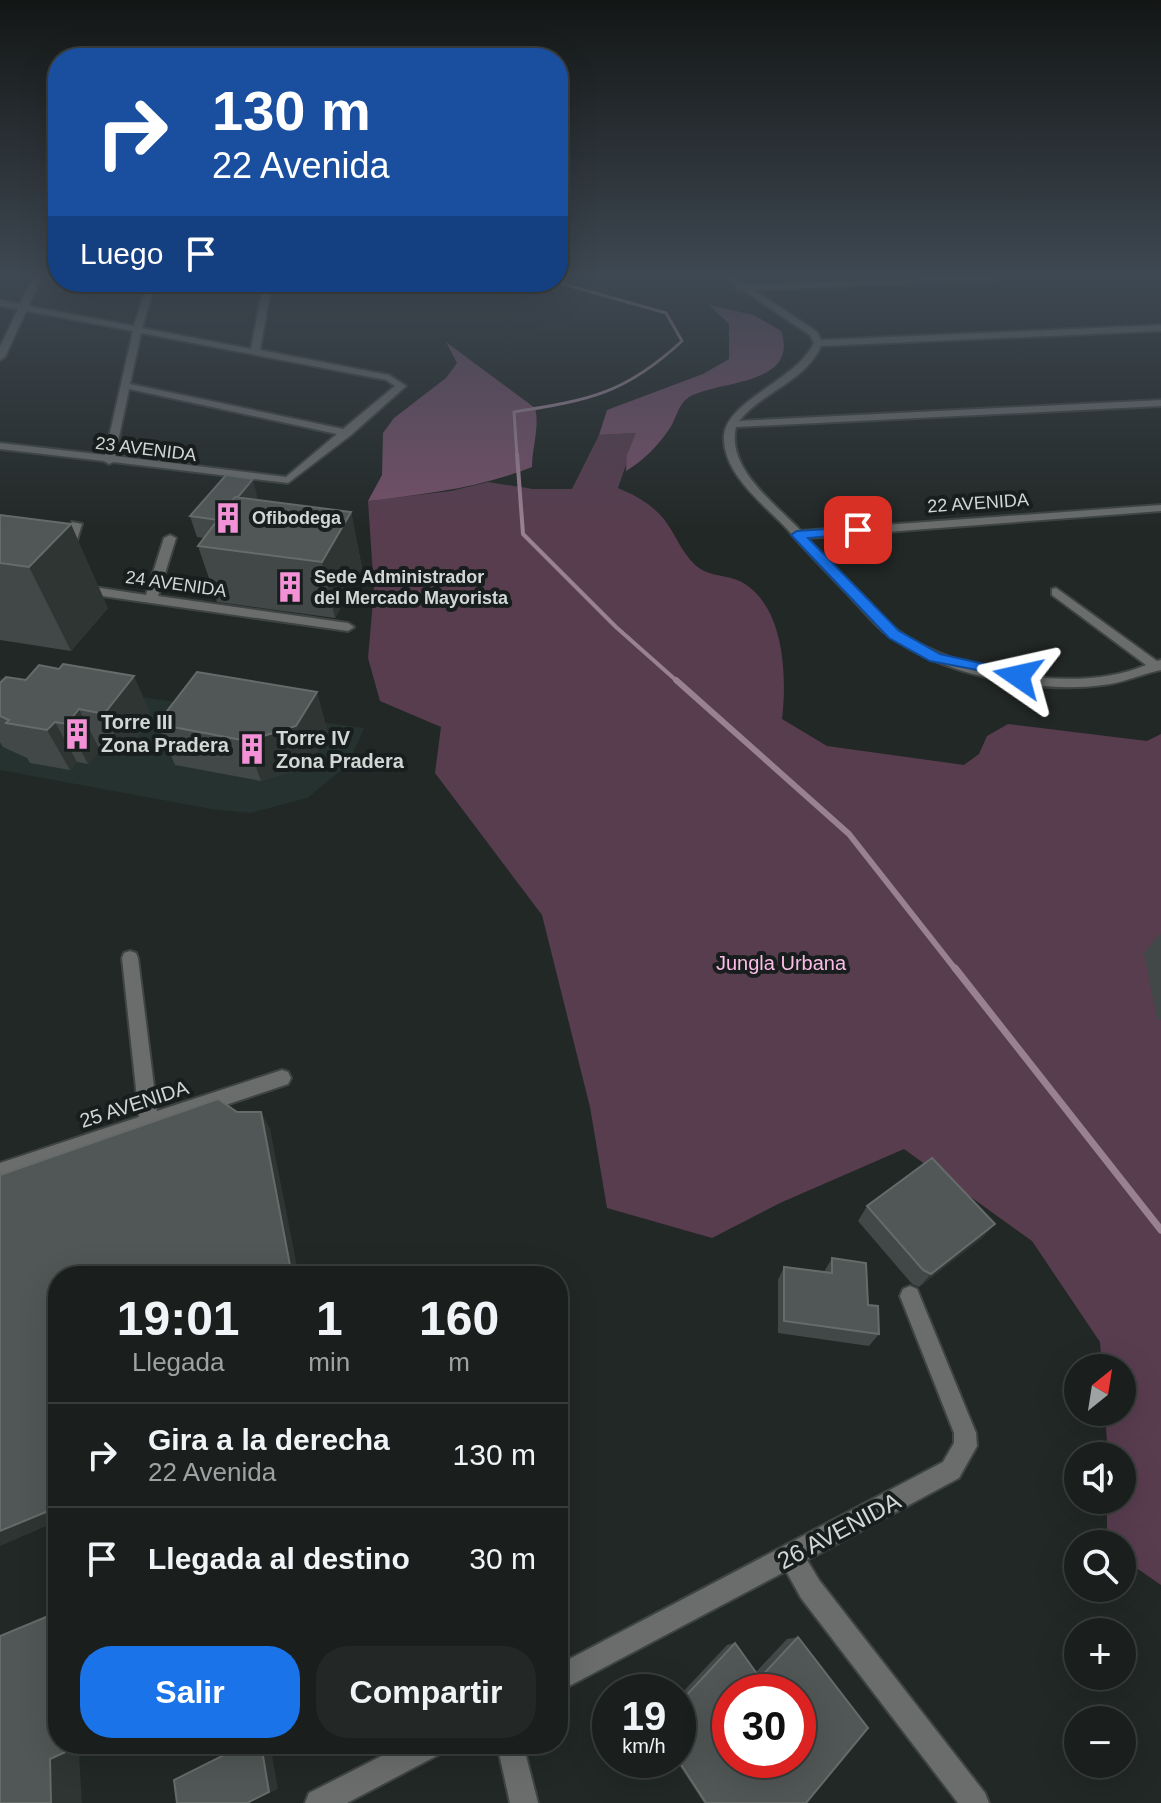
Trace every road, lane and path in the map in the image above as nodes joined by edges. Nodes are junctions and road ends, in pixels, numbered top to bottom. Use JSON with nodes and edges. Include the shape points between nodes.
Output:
{"nodes":[{"id":1,"x":131,"y":362,"type":"edge"},
{"id":2,"x":310,"y":362,"type":"edge"},
{"id":3,"x":810,"y":362,"type":"edge"},
{"id":4,"x":128,"y":386,"type":"junction"},
{"id":5,"x":1161,"y":403,"type":"edge"},
{"id":6,"x":733,"y":424,"type":"junction"},
{"id":7,"x":347,"y":433,"type":"junction"},
{"id":8,"x":0,"y":446,"type":"edge"},
{"id":9,"x":109,"y":461,"type":"junction"},
{"id":10,"x":1161,"y":508,"type":"edge"},
{"id":11,"x":76,"y":524,"type":"dead end"},
{"id":12,"x":797,"y":535,"type":"junction"},
{"id":13,"x":170,"y":538,"type":"dead end"},
{"id":14,"x":64,"y":562,"type":"edge"},
{"id":15,"x":73,"y":588,"type":"dead end"},
{"id":16,"x":1056,"y":592,"type":"dead end"},
{"id":17,"x":151,"y":599,"type":"junction"},
{"id":18,"x":348,"y":627,"type":"dead end"},
{"id":19,"x":1159,"y":666,"type":"edge"},
{"id":20,"x":130,"y":958,"type":"dead end"},
{"id":21,"x":282,"y":1078,"type":"dead end"},
{"id":22,"x":149,"y":1122,"type":"junction"},
{"id":23,"x":0,"y":1172,"type":"edge"},
{"id":24,"x":910,"y":1296,"type":"dead end"},
{"id":25,"x":792,"y":1557,"type":"junction"},
{"id":26,"x":568,"y":1674,"type":"edge"},
{"id":27,"x":414,"y":1754,"type":"edge"},
{"id":28,"x":512,"y":1754,"type":"edge"},
{"id":29,"x":319,"y":1803,"type":"edge"},
{"id":30,"x":524,"y":1803,"type":"edge"},
{"id":31,"x":975,"y":1803,"type":"edge"}],
"edges":[{"from":1,"to":4,"type":"street"},
{"from":2,"to":7,"type":"street","via":[[389,378],[401,386]]},
{"from":3,"to":6,"type":"street","via":[[758,397]]},
{"from":4,"to":7,"type":"street"},
{"from":4,"to":9,"type":"street"},
{"from":5,"to":6,"type":"street"},
{"from":6,"to":12,"type":"street","via":[[731,450],[739,465]]},
{"from":7,"to":9,"type":"street","name":"23 AVENIDA","via":[[288,480]]},
{"from":8,"to":9,"type":"street","name":"23 AVENIDA"},
{"from":10,"to":12,"type":"street","name":"22 AVENIDA"},
{"from":11,"to":14,"type":"street"},
{"from":12,"to":19,"type":"street","via":[[894,634],[935,658],[1070,684],[1120,679]]},
{"from":13,"to":17,"type":"street"},
{"from":15,"to":17,"type":"street","name":"24 AVENIDA"},
{"from":16,"to":19,"type":"street"},
{"from":17,"to":18,"type":"street","name":"24 AVENIDA"},
{"from":20,"to":22,"type":"street"},
{"from":21,"to":22,"type":"street","name":"25 AVENIDA"},
{"from":22,"to":23,"type":"street","name":"25 AVENIDA"},
{"from":24,"to":25,"type":"street","name":"26 AVENIDA","via":[[966,1446],[951,1470]]},
{"from":25,"to":26,"type":"street","name":"26 AVENIDA"},
{"from":25,"to":31,"type":"street","via":[[810,1589]]},
{"from":27,"to":29,"type":"street"},
{"from":28,"to":30,"type":"street"}]}
